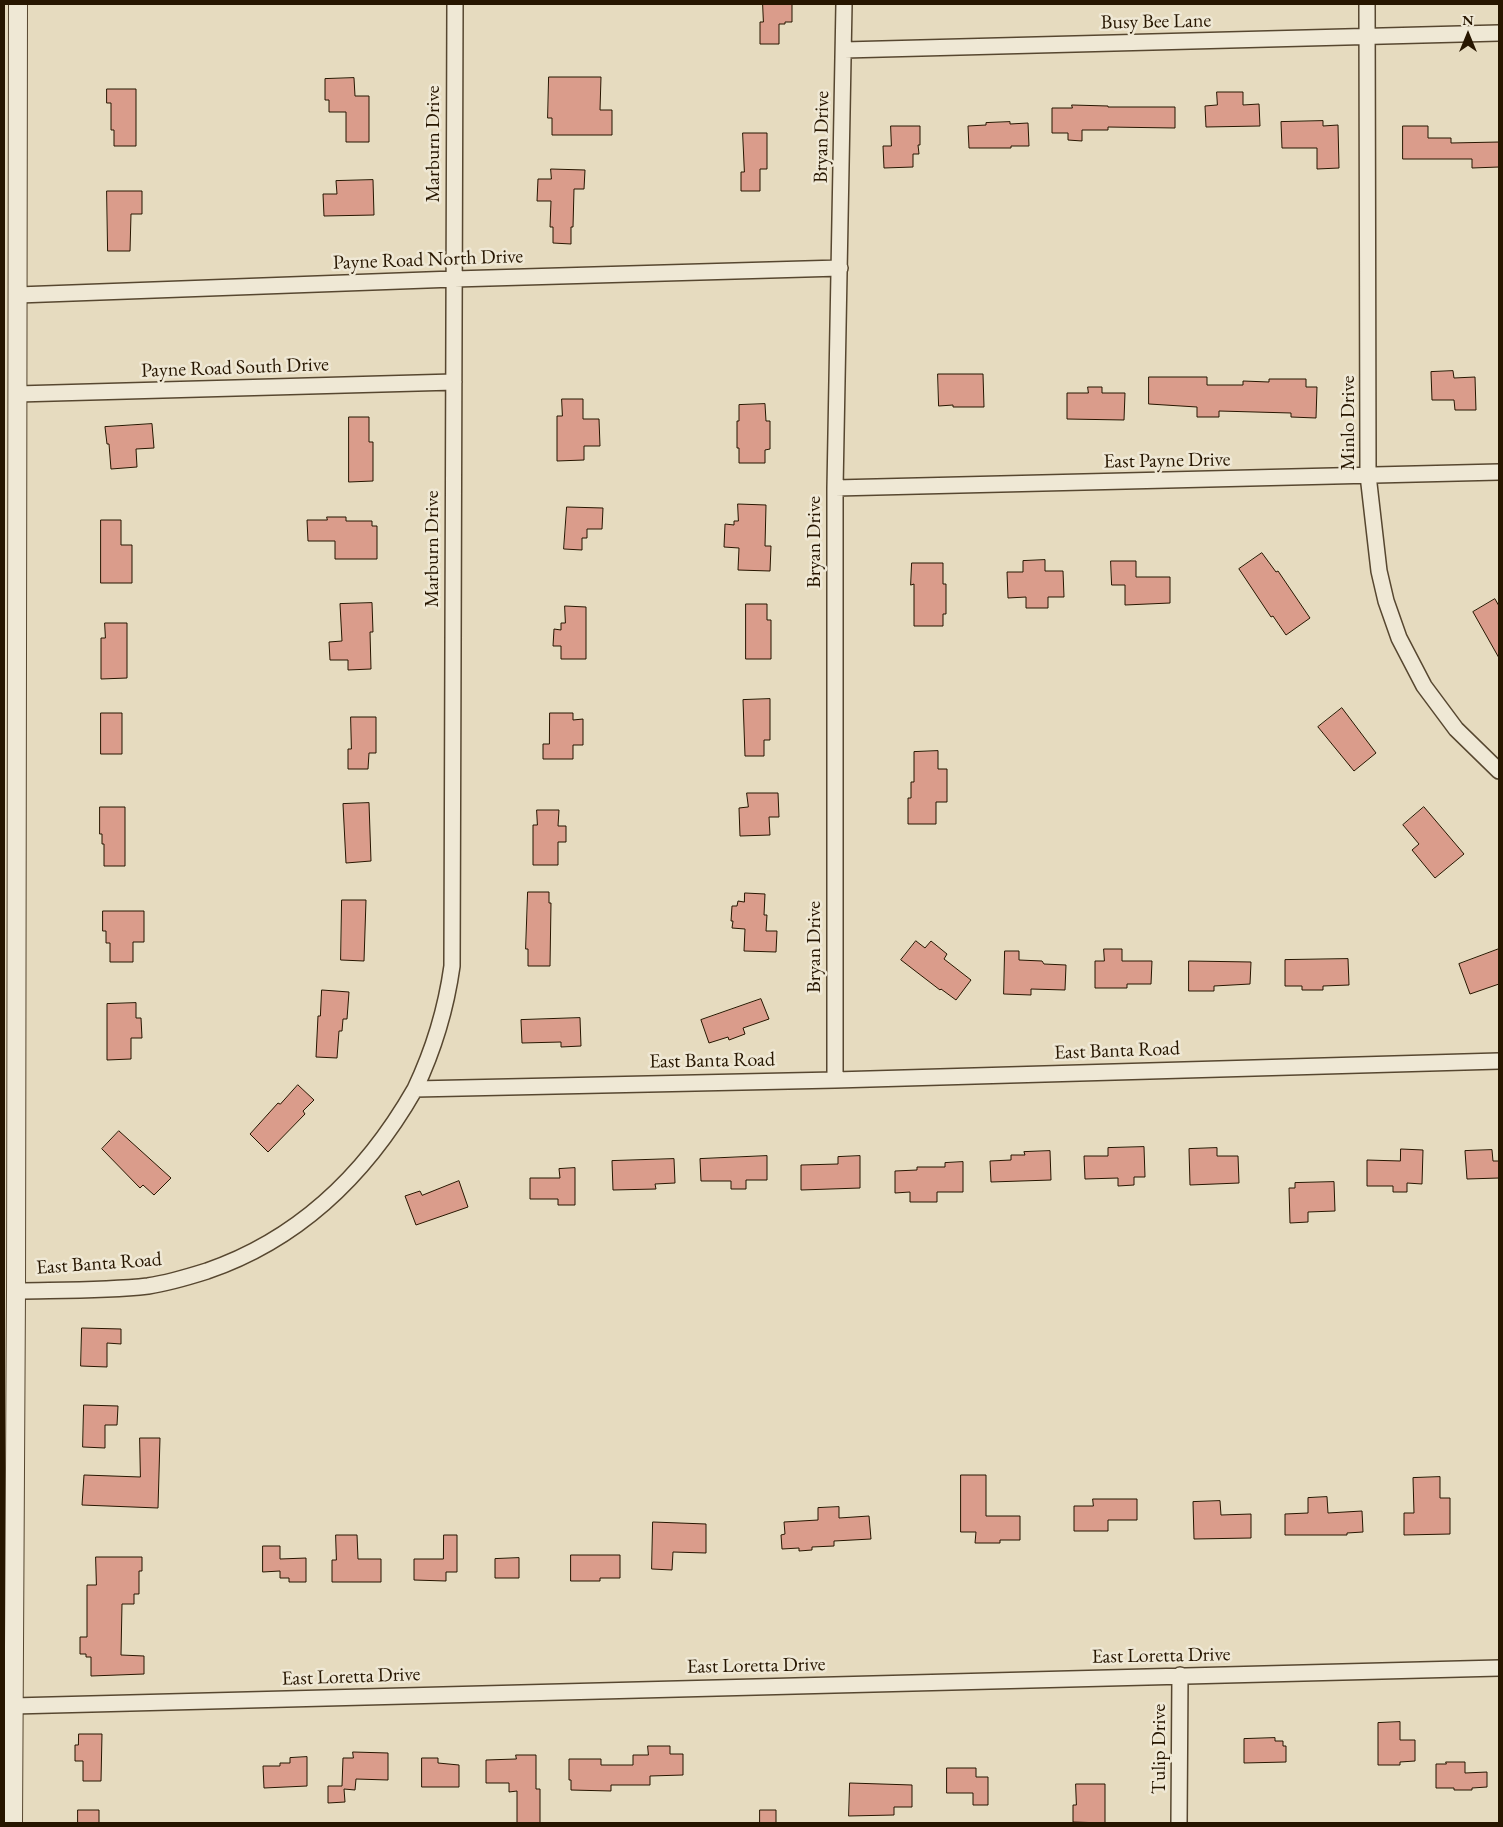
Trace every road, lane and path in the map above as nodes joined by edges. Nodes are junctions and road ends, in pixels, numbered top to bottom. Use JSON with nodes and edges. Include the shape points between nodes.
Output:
{"nodes":[{"id":1,"x":18,"y":4,"type":"edge"},
{"id":2,"x":455,"y":4,"type":"edge"},
{"id":3,"x":844,"y":4,"type":"edge"},
{"id":4,"x":1367,"y":4,"type":"edge"},
{"id":5,"x":1499,"y":33,"type":"edge"},
{"id":6,"x":1367,"y":37,"type":"junction"},
{"id":7,"x":844,"y":50,"type":"junction"},
{"id":8,"x":840,"y":268,"type":"junction"},
{"id":9,"x":454,"y":279,"type":"junction"},
{"id":10,"x":18,"y":295,"type":"junction"},
{"id":11,"x":454,"y":382,"type":"junction"},
{"id":12,"x":17,"y":394,"type":"junction"},
{"id":13,"x":1499,"y":472,"type":"edge"},
{"id":14,"x":1368,"y":475,"type":"junction"},
{"id":15,"x":835,"y":488,"type":"junction"},
{"id":16,"x":10,"y":519,"type":"edge"},
{"id":17,"x":1499,"y":771,"type":"edge"},
{"id":18,"x":1499,"y":1061,"type":"edge"},
{"id":19,"x":835,"y":1080,"type":"junction"},
{"id":20,"x":415,"y":1089,"type":"junction"},
{"id":21,"x":10,"y":1291,"type":"edge"},
{"id":22,"x":1499,"y":1668,"type":"edge"},
{"id":23,"x":1180,"y":1675,"type":"junction"},
{"id":24,"x":13,"y":1706,"type":"junction"},
{"id":25,"x":13,"y":1823,"type":"edge"},
{"id":26,"x":1179,"y":1823,"type":"edge"}],
"edges":[{"from":1,"to":10,"type":"street"},
{"from":2,"to":9,"type":"street","name":"Marburn Drive"},
{"from":3,"to":7,"type":"street","name":"Bryan Drive"},
{"from":4,"to":6,"type":"street","name":"Minlo Drive"},
{"from":5,"to":6,"type":"street","name":"Busy Bee Lane"},
{"from":6,"to":7,"type":"street","name":"Busy Bee Lane"},
{"from":6,"to":14,"type":"street","name":"Minlo Drive"},
{"from":7,"to":8,"type":"street","name":"Bryan Drive"},
{"from":8,"to":9,"type":"street","name":"Payne Road North Drive"},
{"from":8,"to":15,"type":"street","name":"Bryan Drive"},
{"from":9,"to":10,"type":"street","name":"Payne Road North Drive"},
{"from":9,"to":11,"type":"street","name":"Marburn Drive"},
{"from":10,"to":12,"type":"street"},
{"from":11,"to":12,"type":"street","name":"Payne Road South Drive"},
{"from":11,"to":20,"type":"street","name":"Marburn Drive","via":[[452,966],[439,1029]]},
{"from":12,"to":16,"type":"street"},
{"from":13,"to":14,"type":"street","name":"East Payne Drive"},
{"from":14,"to":15,"type":"street","name":"East Payne Drive"},
{"from":14,"to":17,"type":"street","name":"Minlo Drive","via":[[1379,571],[1399,638],[1412,666],[1437,704]]},
{"from":15,"to":19,"type":"street","name":"Bryan Drive"},
{"from":16,"to":21,"type":"street"},
{"from":18,"to":19,"type":"street","name":"East Banta Road"},
{"from":19,"to":20,"type":"street","name":"East Banta Road"},
{"from":20,"to":21,"type":"street","name":"East Banta Road","via":[[391,1129],[346,1183],[299,1224],[252,1253],[179,1280],[149,1286]]},
{"from":21,"to":24,"type":"street"},
{"from":22,"to":23,"type":"street","name":"East Loretta Drive"},
{"from":23,"to":24,"type":"street","name":"East Loretta Drive"},
{"from":23,"to":26,"type":"street","name":"Tulip Drive"},
{"from":24,"to":25,"type":"street"}]}
